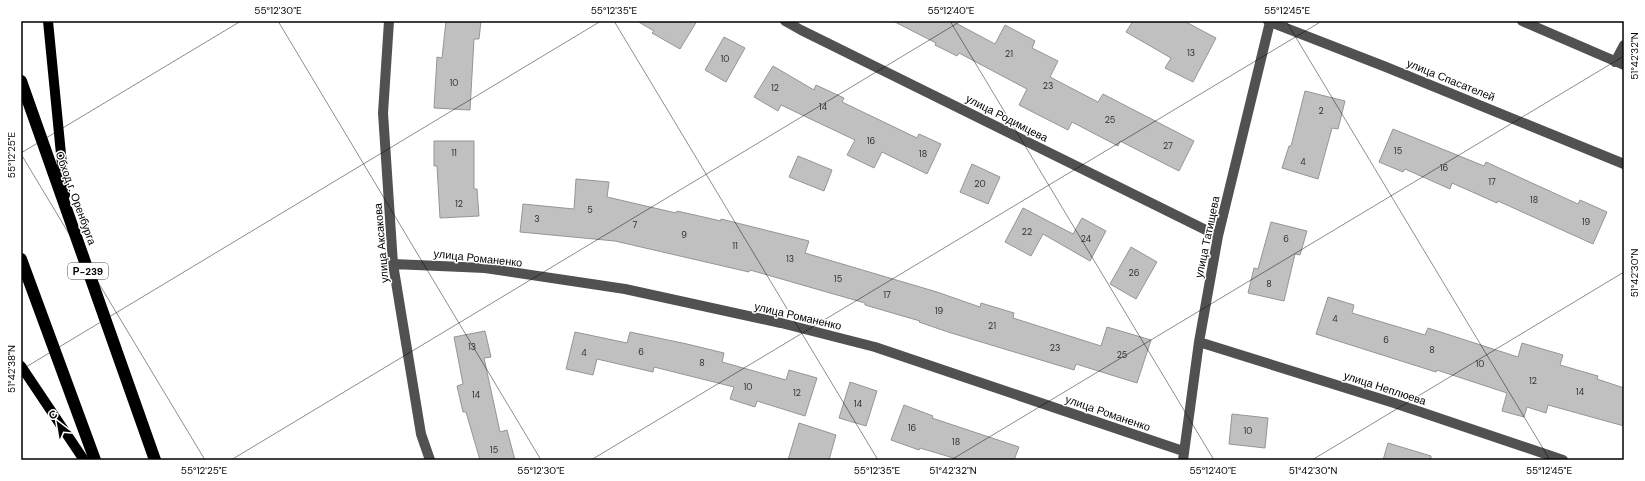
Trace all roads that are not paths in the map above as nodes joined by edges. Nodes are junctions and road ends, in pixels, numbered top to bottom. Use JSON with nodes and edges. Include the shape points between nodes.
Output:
{"nodes":[{"id":1,"x":48,"y":21,"type":"edge"},
{"id":2,"x":389,"y":21,"type":"edge"},
{"id":3,"x":785,"y":21,"type":"edge"},
{"id":4,"x":1522,"y":21,"type":"edge"},
{"id":5,"x":1269,"y":22,"type":"edge"},
{"id":6,"x":1624,"y":45,"type":"edge"},
{"id":7,"x":1620,"y":64,"type":"edge"},
{"id":8,"x":21,"y":81,"type":"edge"},
{"id":9,"x":1624,"y":164,"type":"edge"},
{"id":10,"x":66,"y":207,"type":"junction"},
{"id":11,"x":1218,"y":236,"type":"junction"},
{"id":12,"x":21,"y":259,"type":"edge"},
{"id":13,"x":393,"y":264,"type":"junction"},
{"id":14,"x":1199,"y":342,"type":"junction"},
{"id":15,"x":21,"y":366,"type":"edge"},
{"id":16,"x":1183,"y":456,"type":"edge"},
{"id":17,"x":84,"y":460,"type":"edge"},
{"id":18,"x":95,"y":460,"type":"edge"},
{"id":19,"x":155,"y":460,"type":"edge"},
{"id":20,"x":430,"y":460,"type":"edge"},
{"id":21,"x":1563,"y":460,"type":"edge"}],
"edges":[{"from":1,"to":10,"type":"main road"},
{"from":2,"to":13,"type":"street","name":"улица Аксакова","via":[[383,113]]},
{"from":3,"to":11,"type":"street","name":"улица Родимцева"},
{"from":4,"to":7,"type":"street"},
{"from":5,"to":9,"type":"street","name":"улица Спасателей"},
{"from":5,"to":11,"type":"street","name":"улица Татищева"},
{"from":6,"to":7,"type":"street"},
{"from":8,"to":10,"type":"highway","name":"Обход г. Оренбурга","number":"Р-239"},
{"from":10,"to":19,"type":"highway","name":"Обход г. Оренбурга","number":"Р-239"},
{"from":11,"to":14,"type":"street","name":"улица Татищева"},
{"from":12,"to":18,"type":"highway"},
{"from":13,"to":16,"type":"street","name":"улица Романенко","via":[[485,268],[609,287],[781,323],[875,347]]},
{"from":13,"to":20,"type":"street","name":"улица Аксакова","via":[[421,434]]},
{"from":14,"to":16,"type":"street","name":"улица Татищева"},
{"from":14,"to":21,"type":"street","name":"улица Неплюева","via":[[1394,403]]},
{"from":15,"to":17,"type":"main road"}]}
